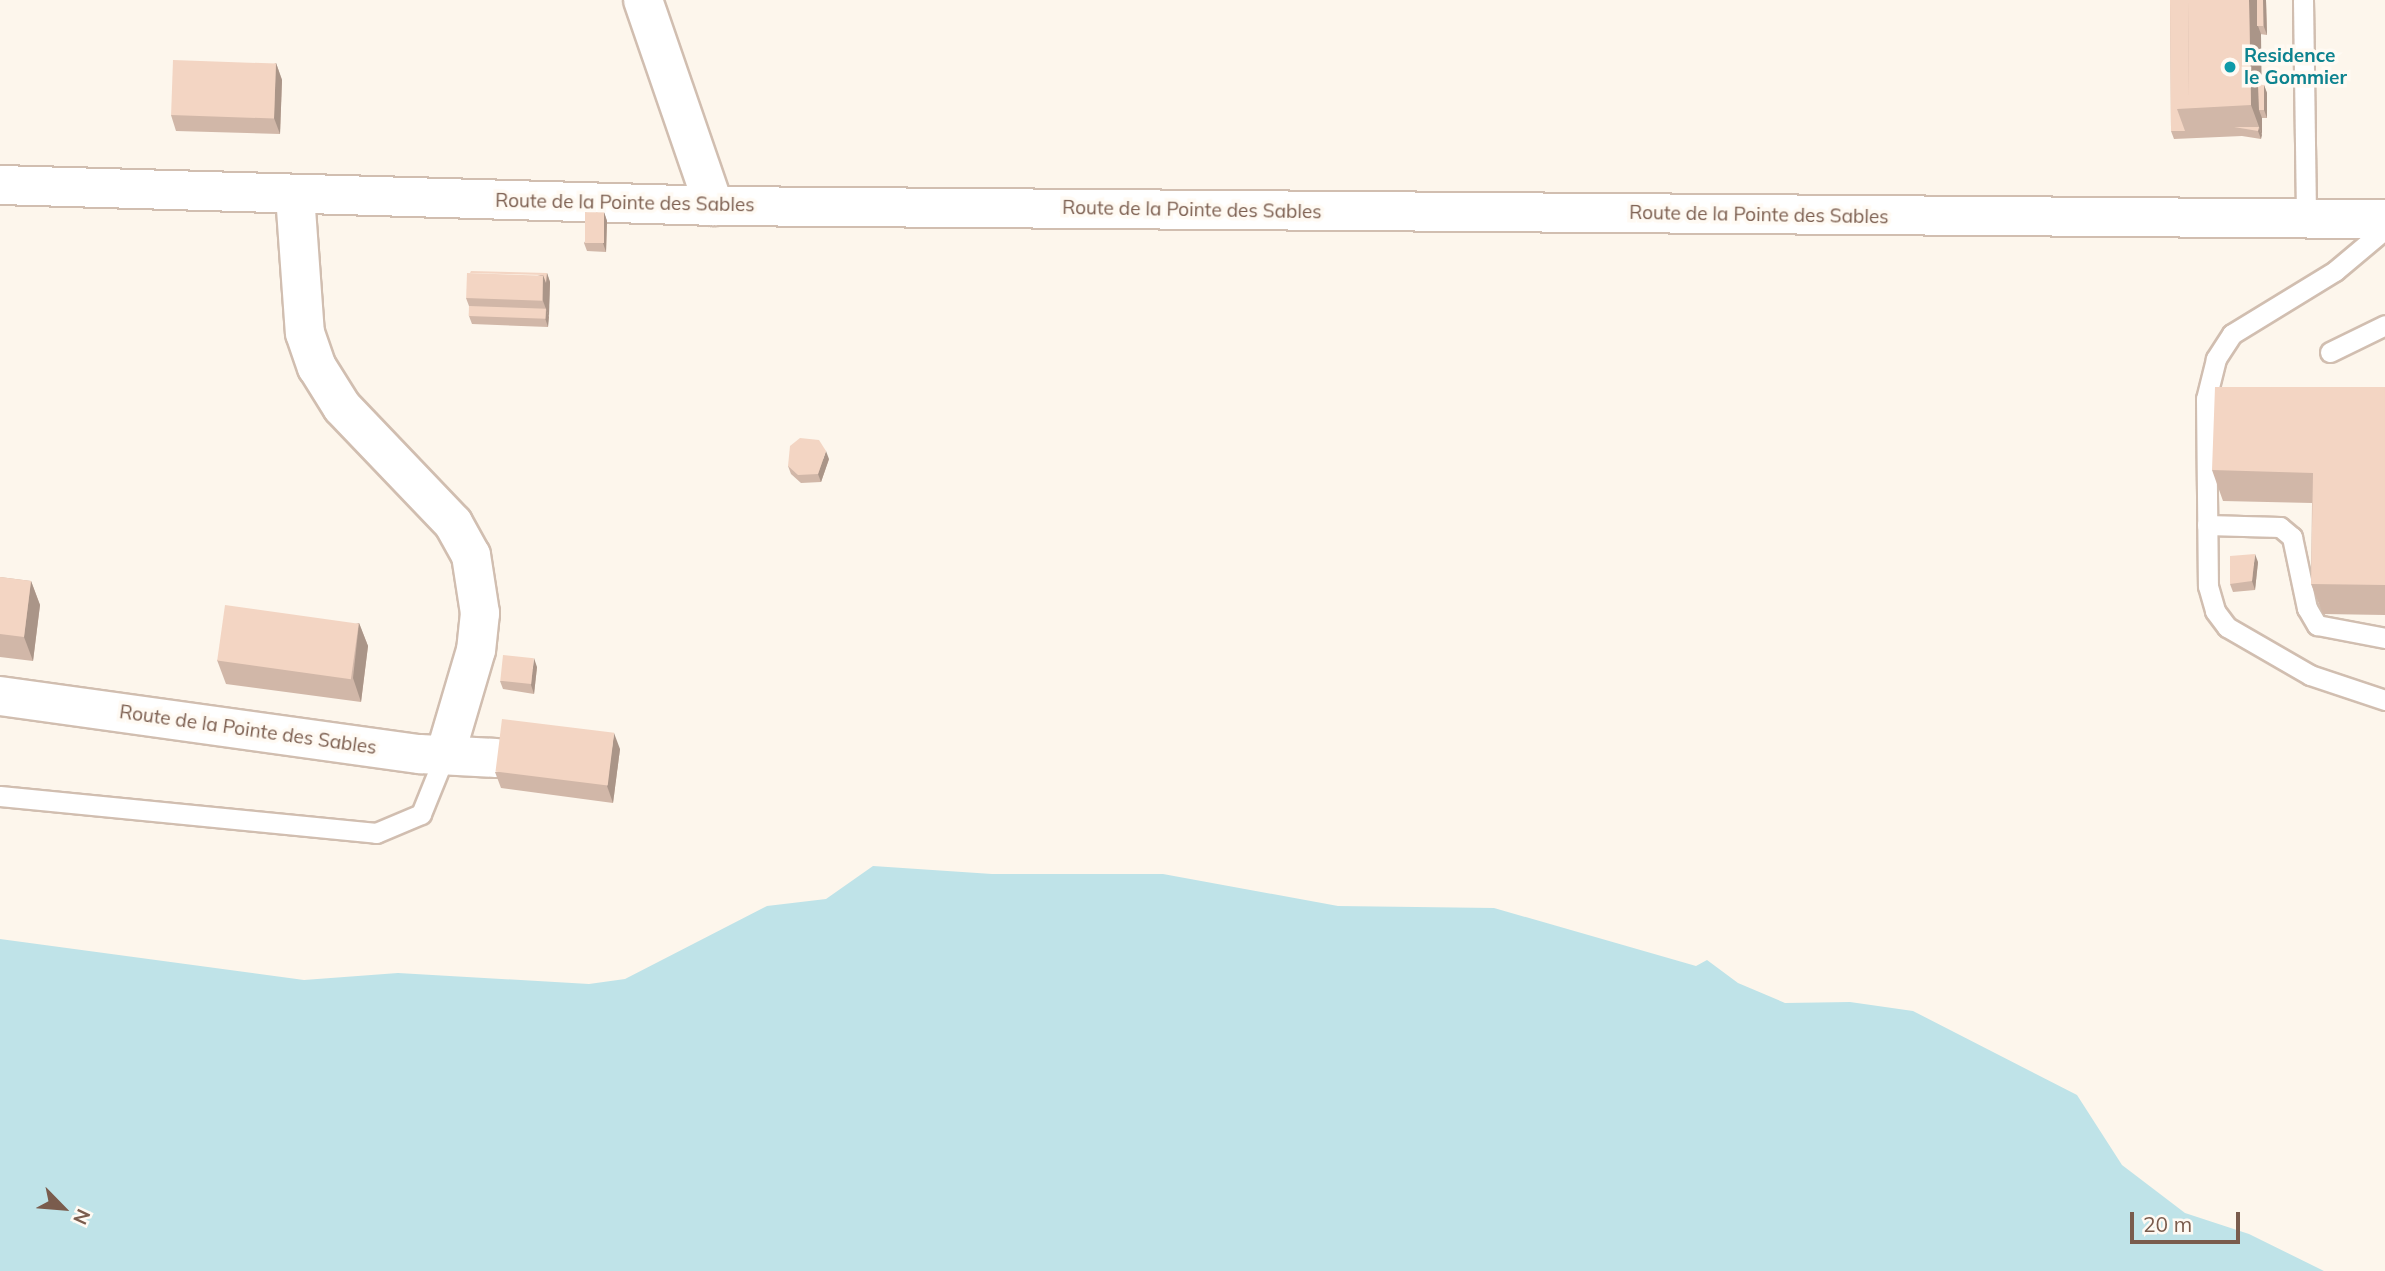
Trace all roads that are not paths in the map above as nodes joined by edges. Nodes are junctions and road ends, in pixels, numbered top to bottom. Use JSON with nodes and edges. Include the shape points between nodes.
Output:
{"nodes":[{"id":1,"x":643,"y":0,"type":"edge"},
{"id":2,"x":2303,"y":0,"type":"edge"},
{"id":3,"x":0,"y":185,"type":"edge"},
{"id":4,"x":295,"y":195,"type":"junction"},
{"id":5,"x":714,"y":206,"type":"junction"},
{"id":6,"x":2385,"y":219,"type":"edge"},
{"id":7,"x":2306,"y":220,"type":"junction"},
{"id":8,"x":2385,"y":229,"type":"edge"},
{"id":9,"x":2385,"y":325,"type":"edge"},
{"id":10,"x":2330,"y":352,"type":"dead end"},
{"id":11,"x":2207,"y":525,"type":"junction"},
{"id":12,"x":2385,"y":638,"type":"edge"},
{"id":13,"x":0,"y":696,"type":"edge"},
{"id":14,"x":2385,"y":701,"type":"edge"},
{"id":15,"x":446,"y":752,"type":"junction"},
{"id":16,"x":496,"y":758,"type":"edge"},
{"id":17,"x":0,"y":796,"type":"edge"}],
"edges":[{"from":1,"to":5,"type":"street"},
{"from":2,"to":7,"type":"lane"},
{"from":3,"to":4,"type":"street","name":"Route de la Pointe des Sables"},
{"from":4,"to":5,"type":"street","name":"Route de la Pointe des Sables"},
{"from":4,"to":15,"type":"street","via":[[305,333],[317,367],[342,407],[453,523],[471,555],[480,613],[476,650]]},
{"from":5,"to":7,"type":"street","name":"Route de la Pointe des Sables"},
{"from":6,"to":7,"type":"street","name":"Route de la Pointe des Sables"},
{"from":8,"to":11,"type":"lane","via":[[2335,271],[2232,334],[2216,359],[2206,399]]},
{"from":9,"to":10,"type":"lane"},
{"from":11,"to":12,"type":"lane","via":[[2280,527],[2292,537],[2307,608],[2317,625]]},
{"from":11,"to":14,"type":"lane","via":[[2208,586],[2227,627],[2310,676]]},
{"from":13,"to":15,"type":"street","name":"Route de la Pointe des Sables","via":[[420,754]]},
{"from":15,"to":16,"type":"street","name":"Route de la Pointe des Sables"},
{"from":15,"to":17,"type":"lane","via":[[421,814],[376,833]]}]}
